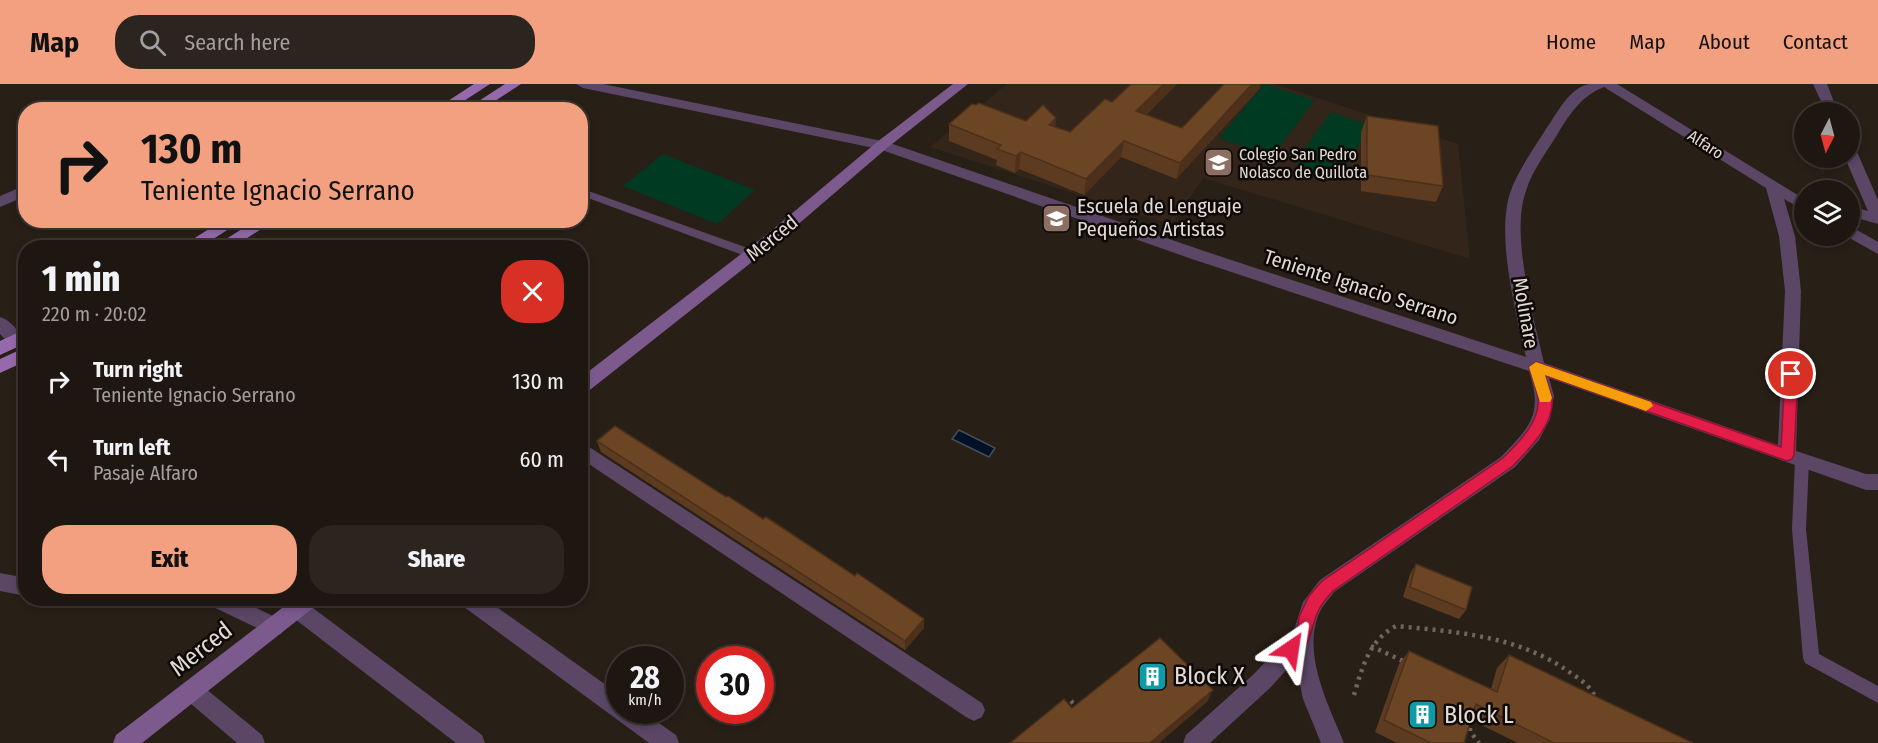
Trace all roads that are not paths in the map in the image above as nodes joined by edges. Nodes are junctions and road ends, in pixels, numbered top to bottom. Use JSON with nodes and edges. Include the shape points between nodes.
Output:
{"nodes":[{"id":1,"x":483,"y":84,"type":"edge"},
{"id":2,"x":514,"y":84,"type":"edge"},
{"id":3,"x":583,"y":84,"type":"edge"},
{"id":4,"x":961,"y":84,"type":"edge"},
{"id":5,"x":1600,"y":84,"type":"edge"},
{"id":6,"x":1608,"y":84,"type":"edge"},
{"id":7,"x":1820,"y":84,"type":"edge"},
{"id":8,"x":453,"y":102,"type":"edge"},
{"id":9,"x":484,"y":102,"type":"edge"},
{"id":10,"x":1828,"y":102,"type":"edge"},
{"id":11,"x":882,"y":145,"type":"junction"},
{"id":12,"x":1857,"y":168,"type":"edge"},
{"id":13,"x":1773,"y":187,"type":"junction"},
{"id":14,"x":18,"y":194,"type":"edge"},
{"id":15,"x":588,"y":194,"type":"edge"},
{"id":16,"x":1794,"y":194,"type":"edge"},
{"id":17,"x":1794,"y":199,"type":"edge"},
{"id":18,"x":0,"y":202,"type":"edge"},
{"id":19,"x":1860,"y":214,"type":"edge"},
{"id":20,"x":1878,"y":218,"type":"edge"},
{"id":21,"x":222,"y":228,"type":"edge"},
{"id":22,"x":254,"y":228,"type":"edge"},
{"id":23,"x":1860,"y":237,"type":"edge"},
{"id":24,"x":200,"y":240,"type":"edge"},
{"id":25,"x":233,"y":240,"type":"edge"},
{"id":26,"x":1878,"y":249,"type":"edge"},
{"id":27,"x":752,"y":254,"type":"junction"},
{"id":28,"x":0,"y":323,"type":"edge"},
{"id":29,"x":18,"y":339,"type":"edge"},
{"id":30,"x":18,"y":344,"type":"edge"},
{"id":31,"x":18,"y":347,"type":"edge"},
{"id":32,"x":0,"y":349,"type":"edge"},
{"id":33,"x":0,"y":367,"type":"edge"},
{"id":34,"x":1536,"y":367,"type":"junction"},
{"id":35,"x":588,"y":382,"type":"edge"},
{"id":36,"x":588,"y":453,"type":"edge"},
{"id":37,"x":1794,"y":458,"type":"junction"},
{"id":38,"x":1878,"y":482,"type":"edge"},
{"id":39,"x":0,"y":582,"type":"edge"},
{"id":40,"x":18,"y":585,"type":"edge"},
{"id":41,"x":231,"y":606,"type":"edge"},
{"id":42,"x":301,"y":606,"type":"edge"},
{"id":43,"x":306,"y":606,"type":"edge"},
{"id":44,"x":478,"y":606,"type":"edge"},
{"id":45,"x":274,"y":627,"type":"junction"},
{"id":46,"x":1304,"y":634,"type":"junction"},
{"id":47,"x":192,"y":691,"type":"junction"},
{"id":48,"x":1878,"y":695,"type":"edge"},
{"id":49,"x":606,"y":698,"type":"edge"},
{"id":50,"x":974,"y":710,"type":"dead end"},
{"id":51,"x":642,"y":724,"type":"edge"},
{"id":52,"x":124,"y":743,"type":"edge"},
{"id":53,"x":254,"y":743,"type":"edge"},
{"id":54,"x":474,"y":743,"type":"edge"},
{"id":55,"x":668,"y":743,"type":"edge"},
{"id":56,"x":1194,"y":743,"type":"edge"},
{"id":57,"x":1333,"y":743,"type":"edge"}],
"edges":[{"from":1,"to":8,"type":"main road"},
{"from":2,"to":9,"type":"main road"},
{"from":3,"to":11,"type":"street","name":"Teniente Ignacio Serrano"},
{"from":4,"to":11,"type":"main road","name":"Merced"},
{"from":5,"to":34,"type":"street","name":"Molinare","via":[[1587,87],[1566,109],[1516,196],[1514,234],[1520,290]]},
{"from":6,"to":13,"type":"street","name":"Alfaro"},
{"from":7,"to":10,"type":"street"},
{"from":11,"to":27,"type":"main road","name":"Merced"},
{"from":11,"to":34,"type":"street","name":"Teniente Ignacio Serrano"},
{"from":12,"to":20,"type":"street"},
{"from":13,"to":16,"type":"street"},
{"from":13,"to":17,"type":"street","name":"Alfaro"},
{"from":13,"to":37,"type":"street","via":[[1787,236],[1793,291]]},
{"from":14,"to":18,"type":"street"},
{"from":15,"to":27,"type":"lane"},
{"from":19,"to":20,"type":"street"},
{"from":21,"to":24,"type":"main road"},
{"from":22,"to":25,"type":"main road"},
{"from":23,"to":26,"type":"street"},
{"from":27,"to":35,"type":"main road","name":"Merced"},
{"from":28,"to":29,"type":"street"},
{"from":30,"to":32,"type":"main road"},
{"from":31,"to":33,"type":"main road"},
{"from":34,"to":37,"type":"street","name":"Teniente Ignacio Serrano"},
{"from":34,"to":46,"type":"street","name":"Molinare","via":[[1545,400],[1540,423],[1525,445],[1508,462],[1327,586],[1307,617]]},
{"from":36,"to":50,"type":"street"},
{"from":37,"to":38,"type":"street","name":"Teniente Ignacio Serrano","via":[[1866,482]]},
{"from":37,"to":48,"type":"lane","via":[[1811,658]]},
{"from":39,"to":40,"type":"street"},
{"from":41,"to":45,"type":"street"},
{"from":42,"to":45,"type":"main road","name":"Merced"},
{"from":43,"to":54,"type":"street"},
{"from":44,"to":49,"type":"street"},
{"from":45,"to":47,"type":"main road","name":"Merced"},
{"from":46,"to":56,"type":"street","via":[[1263,680]]},
{"from":46,"to":57,"type":"street","name":"Molinare","via":[[1306,666]]},
{"from":47,"to":52,"type":"main road","name":"Merced"},
{"from":47,"to":53,"type":"street"},
{"from":51,"to":55,"type":"street"}]}
